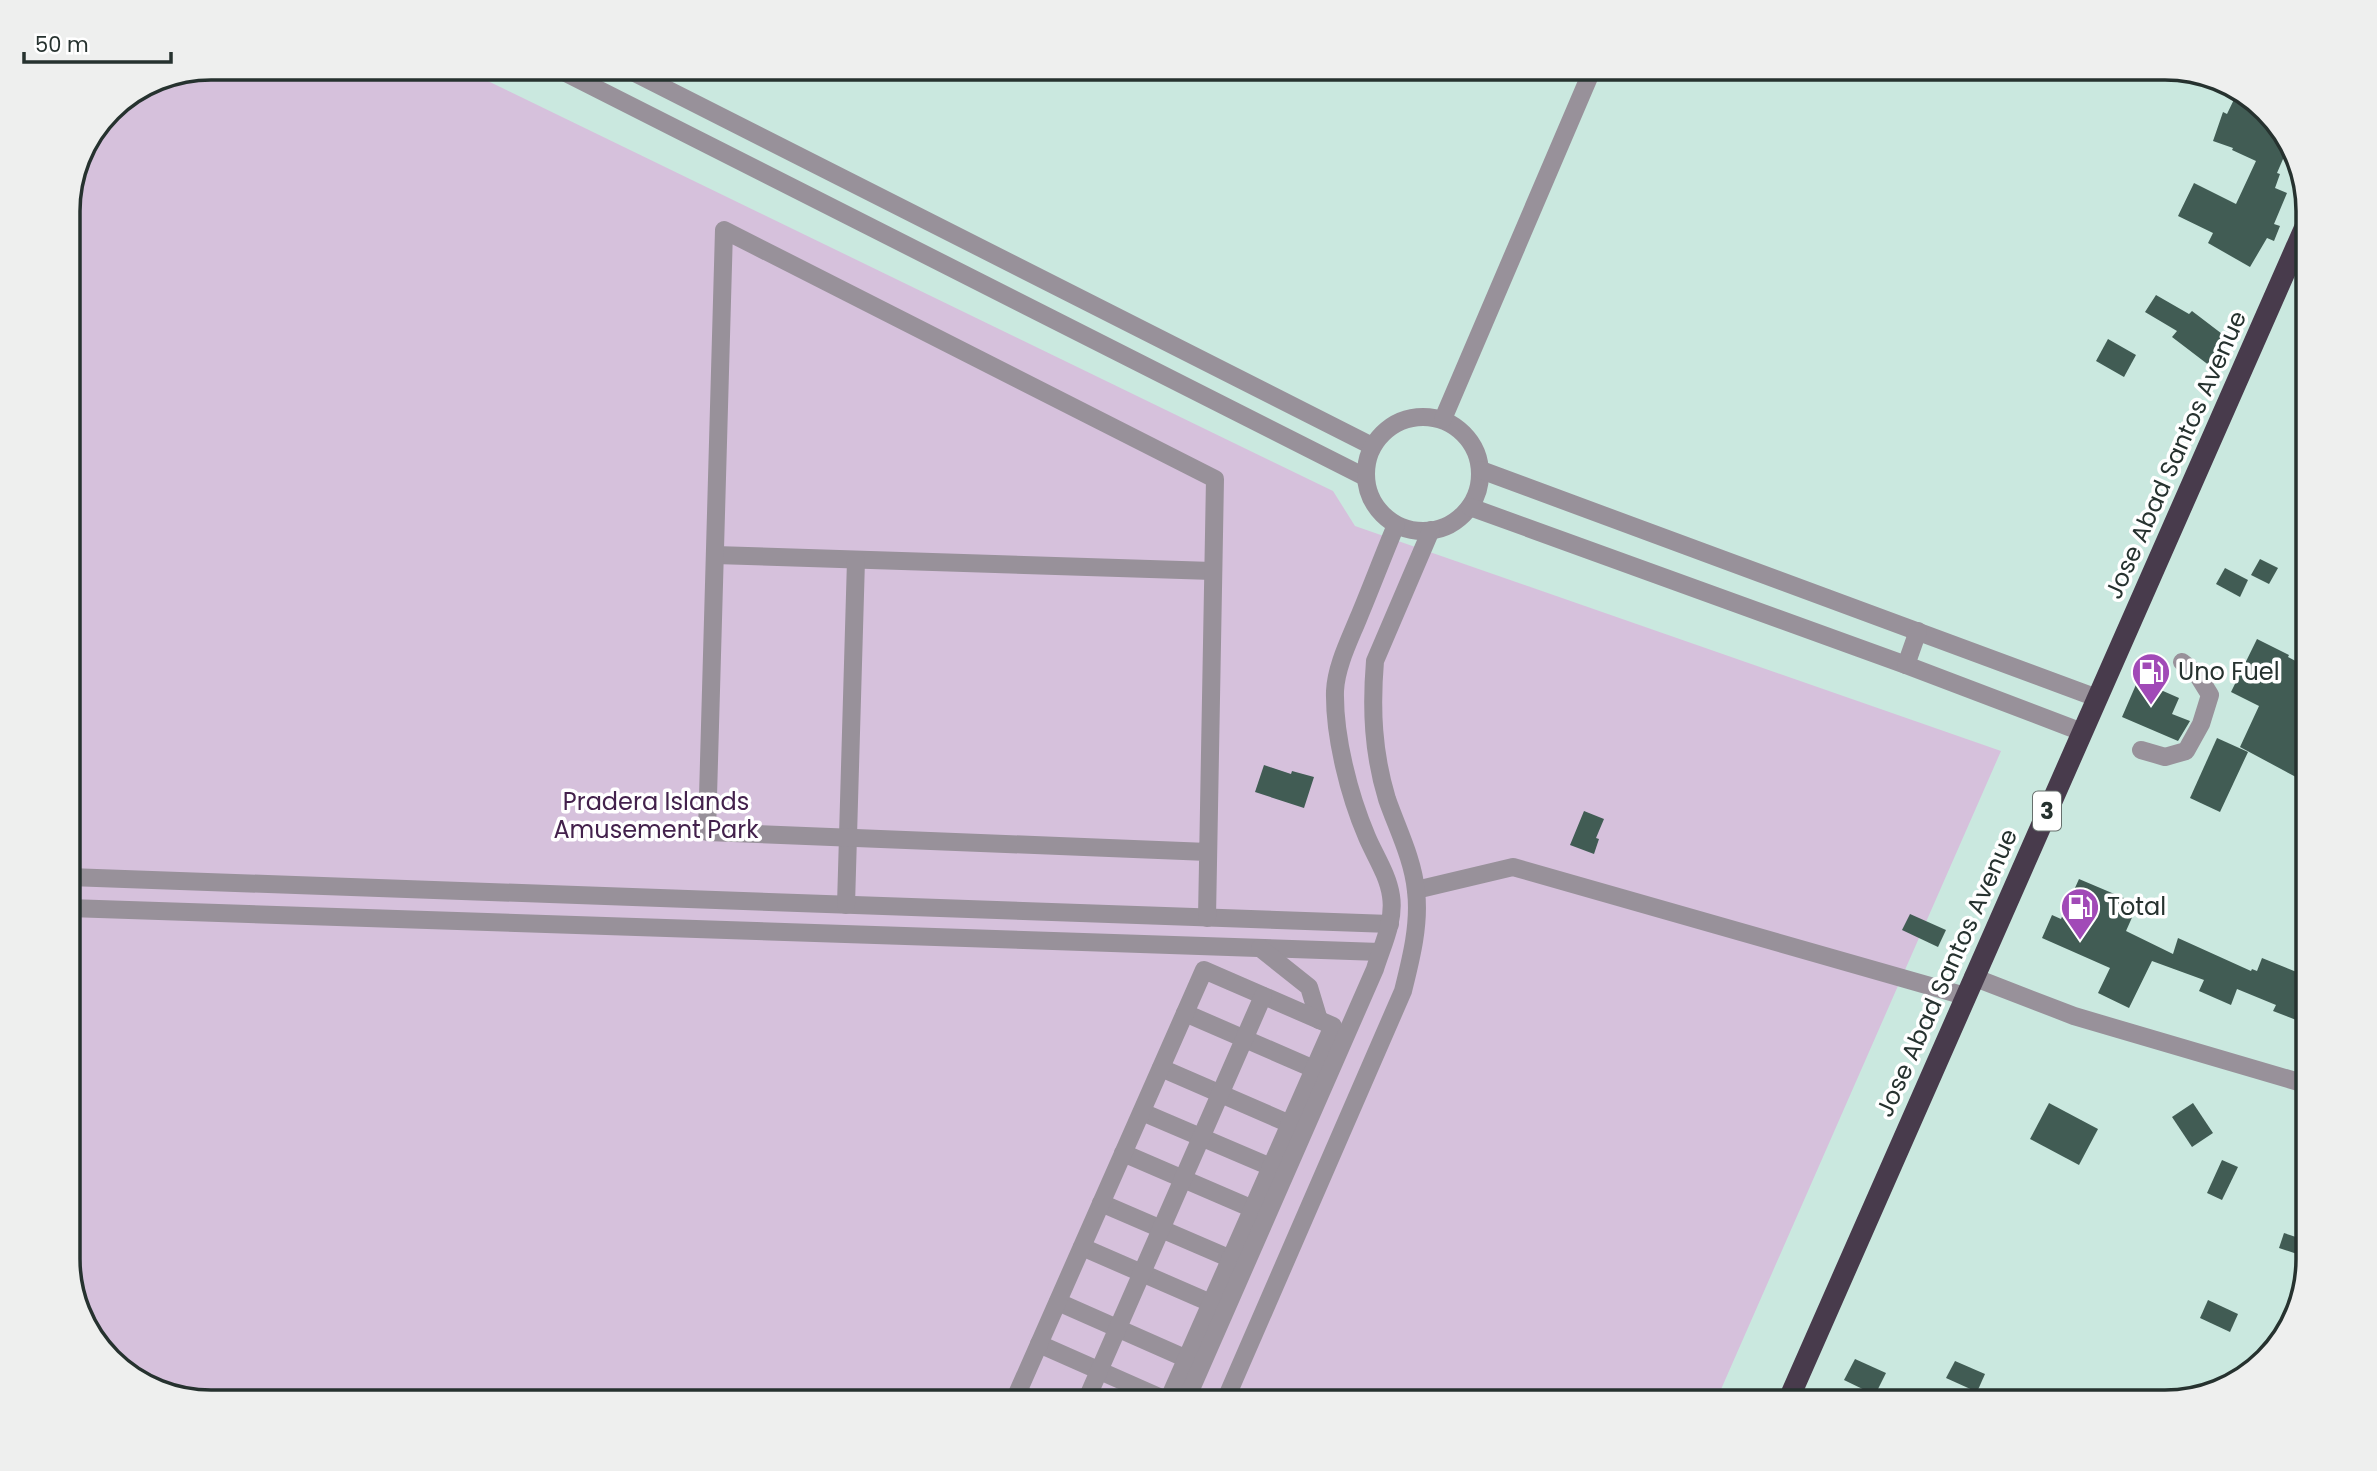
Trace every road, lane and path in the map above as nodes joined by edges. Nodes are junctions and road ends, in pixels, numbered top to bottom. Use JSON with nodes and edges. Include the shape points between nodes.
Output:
{"nodes":[{"id":1,"x":580,"y":80,"type":"edge"},
{"id":2,"x":649,"y":80,"type":"edge"},
{"id":3,"x":1588,"y":80,"type":"edge"},
{"id":4,"x":2296,"y":247,"type":"edge"},
{"id":5,"x":1443,"y":419,"type":"junction"},
{"id":6,"x":1372,"y":446,"type":"junction"},
{"id":7,"x":1480,"y":470,"type":"junction"},
{"id":8,"x":1365,"y":477,"type":"junction"},
{"id":9,"x":1470,"y":507,"type":"junction"},
{"id":10,"x":1396,"y":524,"type":"junction"},
{"id":11,"x":1431,"y":530,"type":"junction"},
{"id":12,"x":715,"y":555,"type":"junction"},
{"id":13,"x":856,"y":560,"type":"junction"},
{"id":14,"x":1213,"y":571,"type":"junction"},
{"id":15,"x":1918,"y":631,"type":"junction"},
{"id":16,"x":2182,"y":662,"type":"dead end"},
{"id":17,"x":1906,"y":665,"type":"junction"},
{"id":18,"x":2098,"y":698,"type":"junction"},
{"id":19,"x":2082,"y":732,"type":"junction"},
{"id":20,"x":2141,"y":750,"type":"dead end"},
{"id":21,"x":848,"y":837,"type":"junction"},
{"id":22,"x":1208,"y":852,"type":"junction"},
{"id":23,"x":81,"y":877,"type":"edge"},
{"id":24,"x":1416,"y":890,"type":"junction"},
{"id":25,"x":846,"y":905,"type":"junction"},
{"id":26,"x":81,"y":908,"type":"edge"},
{"id":27,"x":1207,"y":918,"type":"junction"},
{"id":28,"x":1390,"y":925,"type":"junction"},
{"id":29,"x":1260,"y":948,"type":"junction"},
{"id":30,"x":1380,"y":952,"type":"junction"},
{"id":31,"x":1969,"y":986,"type":"junction"},
{"id":32,"x":1263,"y":996,"type":"junction"},
{"id":33,"x":1185,"y":1013,"type":"junction"},
{"id":34,"x":1320,"y":1020,"type":"junction"},
{"id":35,"x":1244,"y":1039,"type":"junction"},
{"id":36,"x":1161,"y":1068,"type":"junction"},
{"id":37,"x":1314,"y":1069,"type":"junction"},
{"id":38,"x":2296,"y":1081,"type":"edge"},
{"id":39,"x":1220,"y":1094,"type":"junction"},
{"id":40,"x":1142,"y":1112,"type":"junction"},
{"id":41,"x":1290,"y":1124,"type":"junction"},
{"id":42,"x":1201,"y":1137,"type":"junction"},
{"id":43,"x":1124,"y":1153,"type":"junction"},
{"id":44,"x":1271,"y":1167,"type":"junction"},
{"id":45,"x":1183,"y":1179,"type":"junction"},
{"id":46,"x":1101,"y":1203,"type":"junction"},
{"id":47,"x":1252,"y":1209,"type":"junction"},
{"id":48,"x":1161,"y":1229,"type":"junction"},
{"id":49,"x":1082,"y":1247,"type":"junction"},
{"id":50,"x":1231,"y":1259,"type":"junction"},
{"id":51,"x":1142,"y":1273,"type":"junction"},
{"id":52,"x":1058,"y":1302,"type":"junction"},
{"id":53,"x":1218,"y":1307,"type":"junction"},
{"id":54,"x":1118,"y":1328,"type":"junction"},
{"id":55,"x":1039,"y":1344,"type":"junction"},
{"id":56,"x":1187,"y":1359,"type":"junction"},
{"id":57,"x":1099,"y":1371,"type":"junction"},
{"id":58,"x":1019,"y":1390,"type":"edge"},
{"id":59,"x":1091,"y":1390,"type":"edge"},
{"id":60,"x":1145,"y":1390,"type":"edge"},
{"id":61,"x":1178,"y":1390,"type":"edge"},
{"id":62,"x":1180,"y":1390,"type":"edge"},
{"id":63,"x":1230,"y":1390,"type":"edge"},
{"id":64,"x":1793,"y":1390,"type":"edge"}],
"edges":[{"from":1,"to":8,"type":"street"},
{"from":2,"to":6,"type":"street"},
{"from":3,"to":5,"type":"street"},
{"from":4,"to":18,"type":"highway","name":"Jose Abad Santos Avenue","number":"3"},
{"from":5,"to":6,"type":"street","via":[[1427,416],[1395,423]]},
{"from":5,"to":7,"type":"street","via":[[1469,439]]},
{"from":6,"to":8,"type":"street"},
{"from":7,"to":9,"type":"street"},
{"from":7,"to":15,"type":"street"},
{"from":8,"to":10,"type":"street","via":[[1377,510]]},
{"from":9,"to":11,"type":"street","via":[[1457,520]]},
{"from":9,"to":17,"type":"street"},
{"from":10,"to":11,"type":"street"},
{"from":10,"to":28,"type":"street","via":[[1335,689],[1346,769],[1391,897]]},
{"from":11,"to":24,"type":"street","via":[[1375,661],[1373,683],[1374,746]]},
{"from":12,"to":13,"type":"street"},
{"from":12,"to":14,"type":"street","via":[[724,230],[1215,479]]},
{"from":12,"to":21,"type":"street","via":[[708,831]]},
{"from":13,"to":14,"type":"street"},
{"from":13,"to":21,"type":"street"},
{"from":14,"to":22,"type":"street"},
{"from":15,"to":17,"type":"street"},
{"from":15,"to":18,"type":"street"},
{"from":16,"to":20,"type":"street","via":[[2197,674],[2210,695],[2202,724],[2186,751],[2165,757]]},
{"from":17,"to":19,"type":"street"},
{"from":18,"to":19,"type":"highway","name":"Jose Abad Santos Avenue","number":"3"},
{"from":19,"to":31,"type":"highway","name":"Jose Abad Santos Avenue","number":"3"},
{"from":21,"to":22,"type":"street"},
{"from":21,"to":25,"type":"street"},
{"from":22,"to":27,"type":"street"},
{"from":23,"to":25,"type":"street"},
{"from":24,"to":31,"type":"street","via":[[1513,867]]},
{"from":24,"to":63,"type":"street","via":[[1413,950],[1403,991]]},
{"from":25,"to":27,"type":"street"},
{"from":26,"to":29,"type":"street"},
{"from":27,"to":28,"type":"street"},
{"from":28,"to":30,"type":"street"},
{"from":29,"to":30,"type":"street"},
{"from":29,"to":34,"type":"street","via":[[1309,987]]},
{"from":30,"to":53,"type":"street"},
{"from":31,"to":38,"type":"street"},
{"from":31,"to":64,"type":"highway","name":"Jose Abad Santos Avenue","number":"3"},
{"from":32,"to":33,"type":"street","via":[[1204,970]]},
{"from":32,"to":34,"type":"street"},
{"from":32,"to":35,"type":"street"},
{"from":33,"to":35,"type":"street"},
{"from":33,"to":36,"type":"street"},
{"from":34,"to":37,"type":"street","via":[[1333,1026]]},
{"from":35,"to":37,"type":"street"},
{"from":35,"to":39,"type":"street"},
{"from":36,"to":39,"type":"street"},
{"from":36,"to":40,"type":"street"},
{"from":37,"to":41,"type":"street"},
{"from":39,"to":41,"type":"street"},
{"from":39,"to":42,"type":"street"},
{"from":40,"to":42,"type":"street"},
{"from":40,"to":43,"type":"street"},
{"from":41,"to":44,"type":"street"},
{"from":42,"to":44,"type":"street"},
{"from":42,"to":45,"type":"street"},
{"from":43,"to":45,"type":"street"},
{"from":43,"to":46,"type":"street"},
{"from":44,"to":47,"type":"street"},
{"from":45,"to":47,"type":"street"},
{"from":45,"to":48,"type":"street"},
{"from":46,"to":48,"type":"street"},
{"from":46,"to":49,"type":"street"},
{"from":47,"to":50,"type":"street"},
{"from":48,"to":50,"type":"street"},
{"from":48,"to":51,"type":"street"},
{"from":49,"to":51,"type":"street"},
{"from":49,"to":52,"type":"street"},
{"from":50,"to":53,"type":"street"},
{"from":51,"to":53,"type":"street"},
{"from":51,"to":54,"type":"street"},
{"from":52,"to":54,"type":"street"},
{"from":52,"to":55,"type":"street"},
{"from":53,"to":56,"type":"street"},
{"from":53,"to":62,"type":"street"},
{"from":54,"to":56,"type":"street"},
{"from":54,"to":57,"type":"street"},
{"from":55,"to":57,"type":"street"},
{"from":55,"to":58,"type":"street"},
{"from":56,"to":61,"type":"street"},
{"from":57,"to":59,"type":"street"},
{"from":57,"to":60,"type":"street"}]}
